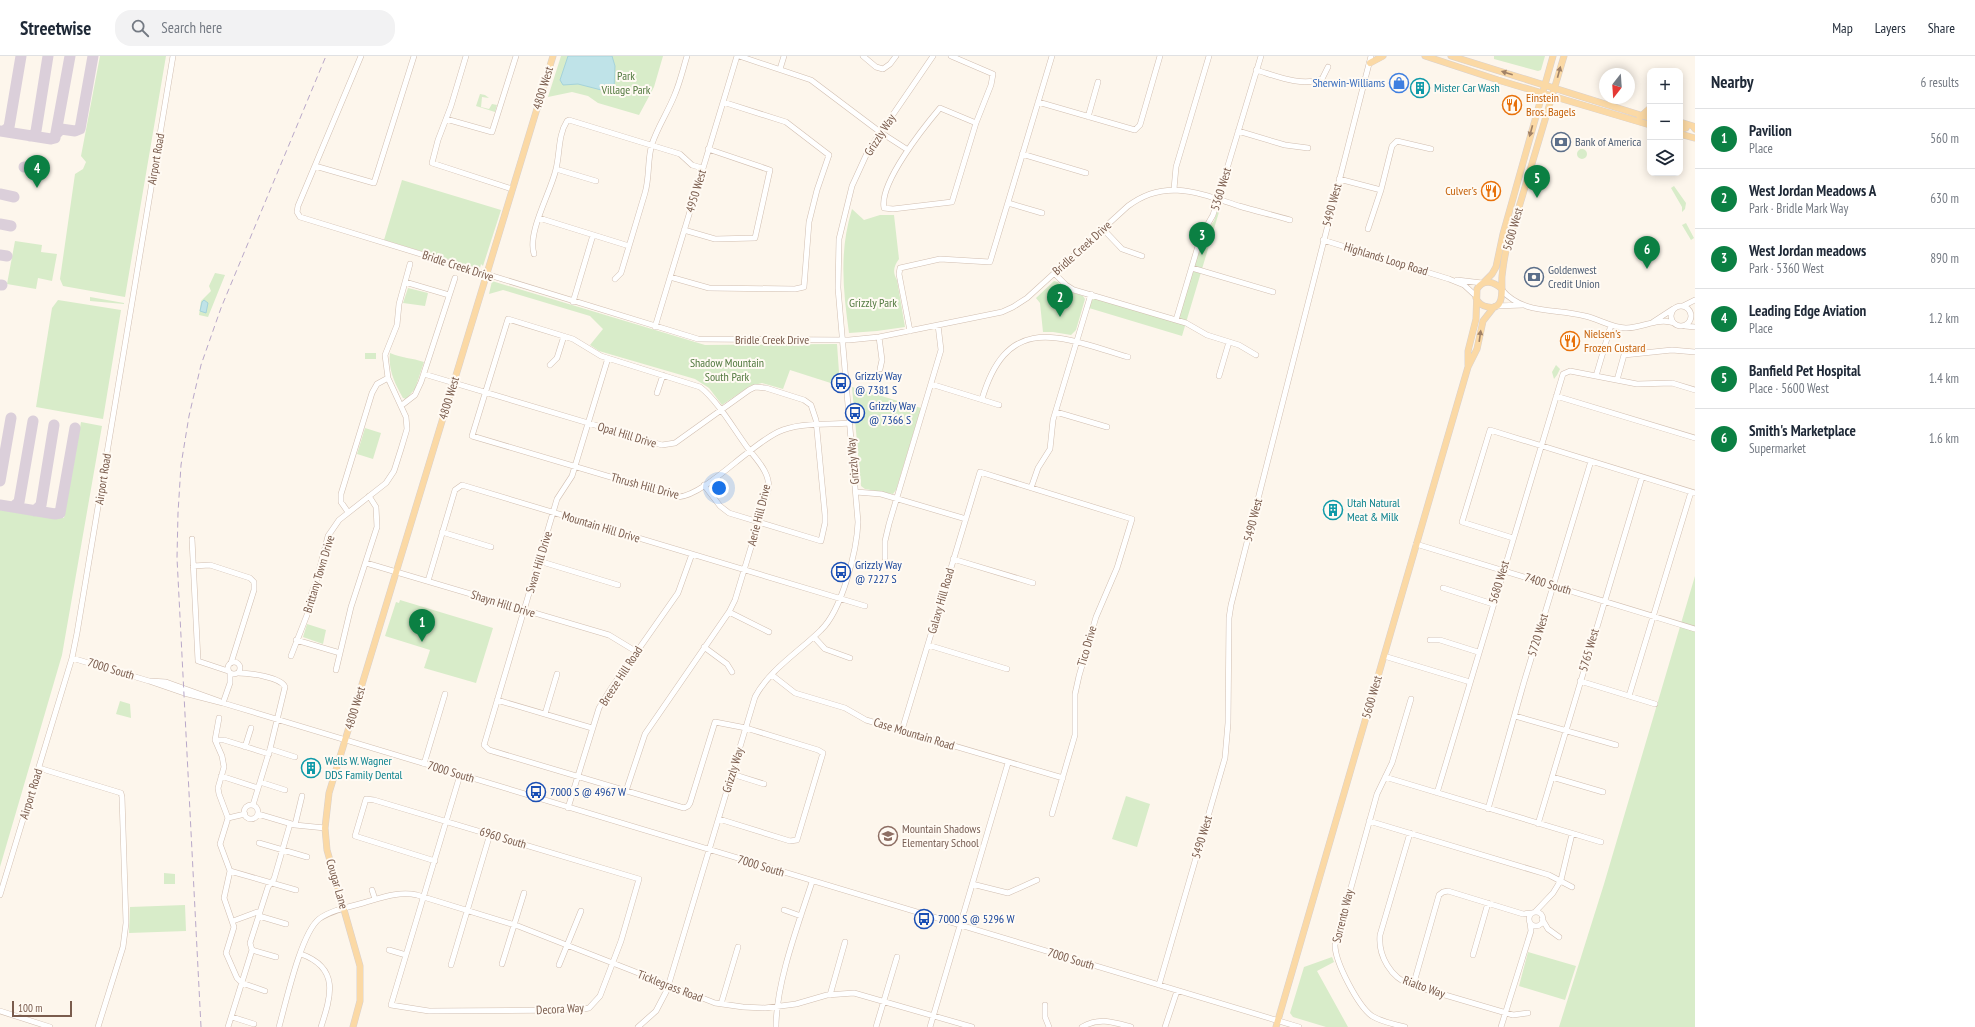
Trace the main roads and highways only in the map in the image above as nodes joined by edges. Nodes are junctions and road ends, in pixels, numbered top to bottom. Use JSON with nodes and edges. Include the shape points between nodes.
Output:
{"nodes":[{"id":1,"x":553,"y":56,"type":"edge"},
{"id":2,"x":1383,"y":56,"type":"edge"},
{"id":3,"x":1425,"y":56,"type":"edge"},
{"id":4,"x":1437,"y":56,"type":"edge"},
{"id":5,"x":1452,"y":56,"type":"edge"},
{"id":6,"x":1552,"y":56,"type":"edge"},
{"id":7,"x":1564,"y":56,"type":"edge"},
{"id":8,"x":1370,"y":63,"type":"road end"},
{"id":9,"x":1452,"y":64,"type":"junction"},
{"id":10,"x":1484,"y":66,"type":"junction"},
{"id":11,"x":1544,"y":84,"type":"junction"},
{"id":12,"x":1555,"y":87,"type":"junction"},
{"id":13,"x":1542,"y":93,"type":"junction"},
{"id":14,"x":1552,"y":96,"type":"junction"},
{"id":15,"x":1647,"y":111,"type":"edge"},
{"id":16,"x":1611,"y":113,"type":"junction"},
{"id":17,"x":1643,"y":116,"type":"junction"},
{"id":18,"x":1647,"y":117,"type":"edge"},
{"id":19,"x":1647,"y":121,"type":"edge"},
{"id":20,"x":1643,"y":122,"type":"junction"},
{"id":21,"x":1683,"y":123,"type":"edge"},
{"id":22,"x":1647,"y":124,"type":"edge"},
{"id":23,"x":1683,"y":128,"type":"edge"},
{"id":24,"x":1695,"y":130,"type":"edge"},
{"id":25,"x":1683,"y":135,"type":"edge"},
{"id":26,"x":1695,"y":138,"type":"edge"},
{"id":27,"x":1527,"y":149,"type":"junction"},
{"id":28,"x":1521,"y":172,"type":"junction"},
{"id":29,"x":1528,"y":175,"type":"junction"},
{"id":30,"x":1521,"y":201,"type":"junction"},
{"id":31,"x":1482,"y":283,"type":"junction"},
{"id":32,"x":1502,"y":290,"type":"junction"},
{"id":33,"x":1476,"y":297,"type":"junction"},
{"id":34,"x":1495,"y":307,"type":"junction"},
{"id":35,"x":1468,"y":367,"type":"junction"},
{"id":36,"x":345,"y":740,"type":"joint"},
{"id":37,"x":1277,"y":1024,"type":"edge"},
{"id":38,"x":353,"y":1027,"type":"edge"}],
"edges":[{"from":1,"to":36,"type":"main road","name":"4800 West"},
{"from":2,"to":8,"type":"main road"},
{"from":3,"to":9,"type":"main road"},
{"from":4,"to":5,"type":"main road","via":[[1447,59]]},
{"from":5,"to":10,"type":"main road"},
{"from":6,"to":11,"type":"main road","name":"5600 West"},
{"from":12,"to":7,"type":"main road","name":"5600 West","one_way":true},
{"from":9,"to":10,"type":"main road"},
{"from":9,"to":13,"type":"main road"},
{"from":11,"to":10,"type":"main road","one_way":true},
{"from":11,"to":12,"type":"main road"},
{"from":11,"to":13,"type":"main road","name":"5600 West"},
{"from":12,"to":14,"type":"main road","name":"5600 West"},
{"from":12,"to":17,"type":"main road"},
{"from":13,"to":14,"type":"main road"},
{"from":13,"to":27,"type":"main road","name":"5600 West","one_way":true},
{"from":14,"to":16,"type":"main road"},
{"from":14,"to":29,"type":"main road","name":"5600 West"},
{"from":15,"to":17,"type":"main road"},
{"from":16,"to":17,"type":"main road"},
{"from":16,"to":20,"type":"main road"},
{"from":17,"to":18,"type":"main road"},
{"from":19,"to":20,"type":"main road"},
{"from":20,"to":22,"type":"main road"},
{"from":21,"to":24,"type":"main road"},
{"from":23,"to":24,"type":"main road"},
{"from":25,"to":26,"type":"main road"},
{"from":27,"to":28,"type":"main road","name":"5600 West"},
{"from":27,"to":29,"type":"main road"},
{"from":28,"to":30,"type":"main road"},
{"from":28,"to":31,"type":"main road","name":"5600 West","via":[[1496,267]]},
{"from":29,"to":30,"type":"main road","name":"5600 West"},
{"from":30,"to":32,"type":"main road","name":"5600 West","via":[[1506,251]]},
{"from":31,"to":32,"type":"main road","via":[[1493,283]]},
{"from":31,"to":33,"type":"main road","via":[[1477,289]]},
{"from":32,"to":34,"type":"main road","via":[[1501,302]]},
{"from":33,"to":34,"type":"main road","via":[[1484,306]]},
{"from":33,"to":35,"type":"main road","name":"5600 West","via":[[1476,319],[1468,351]]},
{"from":35,"to":34,"type":"main road","name":"5600 West","one_way":true,"via":[[1477,349],[1483,321]]},
{"from":35,"to":37,"type":"main road","name":"5600 West"},
{"from":36,"to":38,"type":"main road","name":"Cougar Lane","via":[[329,793],[325,828],[329,857],[357,951],[360,1001]]}]}
